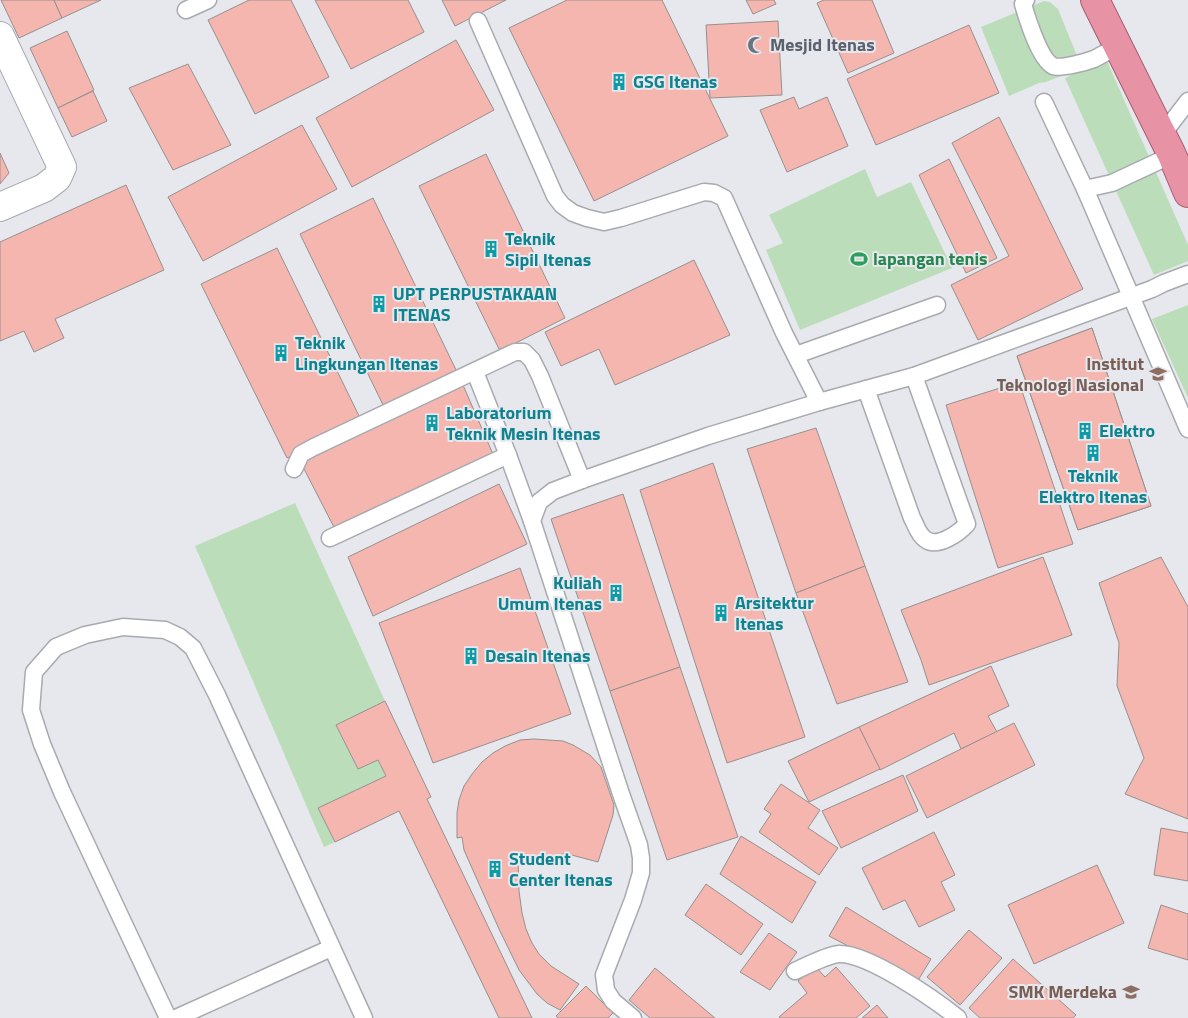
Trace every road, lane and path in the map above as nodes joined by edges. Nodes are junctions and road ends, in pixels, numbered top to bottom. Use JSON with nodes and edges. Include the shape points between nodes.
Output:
{"nodes":[{"id":1,"x":208,"y":0,"type":"edge"},
{"id":2,"x":1026,"y":0,"type":"edge"},
{"id":3,"x":1095,"y":0,"type":"edge"},
{"id":4,"x":186,"y":10,"type":"dead end"},
{"id":5,"x":478,"y":21,"type":"dead end"},
{"id":6,"x":0,"y":36,"type":"edge"},
{"id":7,"x":1118,"y":46,"type":"junction"},
{"id":8,"x":1188,"y":101,"type":"edge"},
{"id":9,"x":1044,"y":102,"type":"dead end"},
{"id":10,"x":1167,"y":145,"type":"junction"},
{"id":11,"x":1085,"y":190,"type":"junction"},
{"id":12,"x":1188,"y":192,"type":"edge"},
{"id":13,"x":0,"y":207,"type":"edge"},
{"id":14,"x":1188,"y":274,"type":"edge"},
{"id":15,"x":1131,"y":296,"type":"junction"},
{"id":16,"x":937,"y":305,"type":"dead end"},
{"id":17,"x":796,"y":355,"type":"junction"},
{"id":18,"x":475,"y":372,"type":"junction"},
{"id":19,"x":914,"y":376,"type":"junction"},
{"id":20,"x":866,"y":389,"type":"junction"},
{"id":21,"x":819,"y":402,"type":"junction"},
{"id":22,"x":1188,"y":429,"type":"edge"},
{"id":23,"x":508,"y":455,"type":"junction"},
{"id":24,"x":294,"y":469,"type":"dead end"},
{"id":25,"x":582,"y":480,"type":"junction"},
{"id":26,"x":532,"y":521,"type":"junction"},
{"id":27,"x":330,"y":538,"type":"dead end"},
{"id":28,"x":331,"y":948,"type":"junction"},
{"id":29,"x":795,"y":971,"type":"dead end"},
{"id":30,"x":168,"y":1018,"type":"edge"},
{"id":31,"x":176,"y":1018,"type":"edge"},
{"id":32,"x":364,"y":1018,"type":"edge"},
{"id":33,"x":633,"y":1018,"type":"edge"},
{"id":34,"x":958,"y":1018,"type":"edge"}],
"edges":[{"from":1,"to":4,"type":"lane"},
{"from":2,"to":7,"type":"lane","via":[[1023,4],[1027,19],[1043,56],[1053,66],[1094,59]]},
{"from":3,"to":7,"type":"highway"},
{"from":5,"to":17,"type":"lane","via":[[555,196],[562,205],[580,216],[604,222],[704,192],[724,198]]},
{"from":6,"to":13,"type":"street","via":[[62,167],[57,178],[44,188]]},
{"from":7,"to":10,"type":"highway"},
{"from":8,"to":10,"type":"lane"},
{"from":9,"to":11,"type":"lane"},
{"from":10,"to":11,"type":"lane","via":[[1112,183]]},
{"from":10,"to":12,"type":"highway"},
{"from":11,"to":15,"type":"lane"},
{"from":14,"to":15,"type":"lane"},
{"from":15,"to":19,"type":"lane"},
{"from":15,"to":22,"type":"lane"},
{"from":16,"to":17,"type":"lane"},
{"from":17,"to":21,"type":"lane"},
{"from":18,"to":23,"type":"lane"},
{"from":18,"to":24,"type":"lane","via":[[314,447],[301,454]]},
{"from":18,"to":25,"type":"lane","via":[[515,352],[524,352],[532,360]]},
{"from":19,"to":20,"type":"lane"},
{"from":19,"to":20,"type":"lane","via":[[967,524],[952,537],[935,543],[920,535],[912,518]]},
{"from":20,"to":21,"type":"lane"},
{"from":21,"to":25,"type":"lane"},
{"from":23,"to":26,"type":"lane"},
{"from":23,"to":27,"type":"lane"},
{"from":25,"to":26,"type":"lane","via":[[553,492],[539,502]]},
{"from":26,"to":33,"type":"lane","via":[[639,845],[638,882],[604,975],[606,990],[613,1001]]},
{"from":28,"to":30,"type":"lane","via":[[193,648],[165,630],[123,628],[85,635],[56,648],[34,672],[31,710],[62,792]]},
{"from":28,"to":31,"type":"lane"},
{"from":28,"to":32,"type":"lane"},
{"from":29,"to":34,"type":"lane","via":[[838,954],[856,956],[918,990]]}]}
